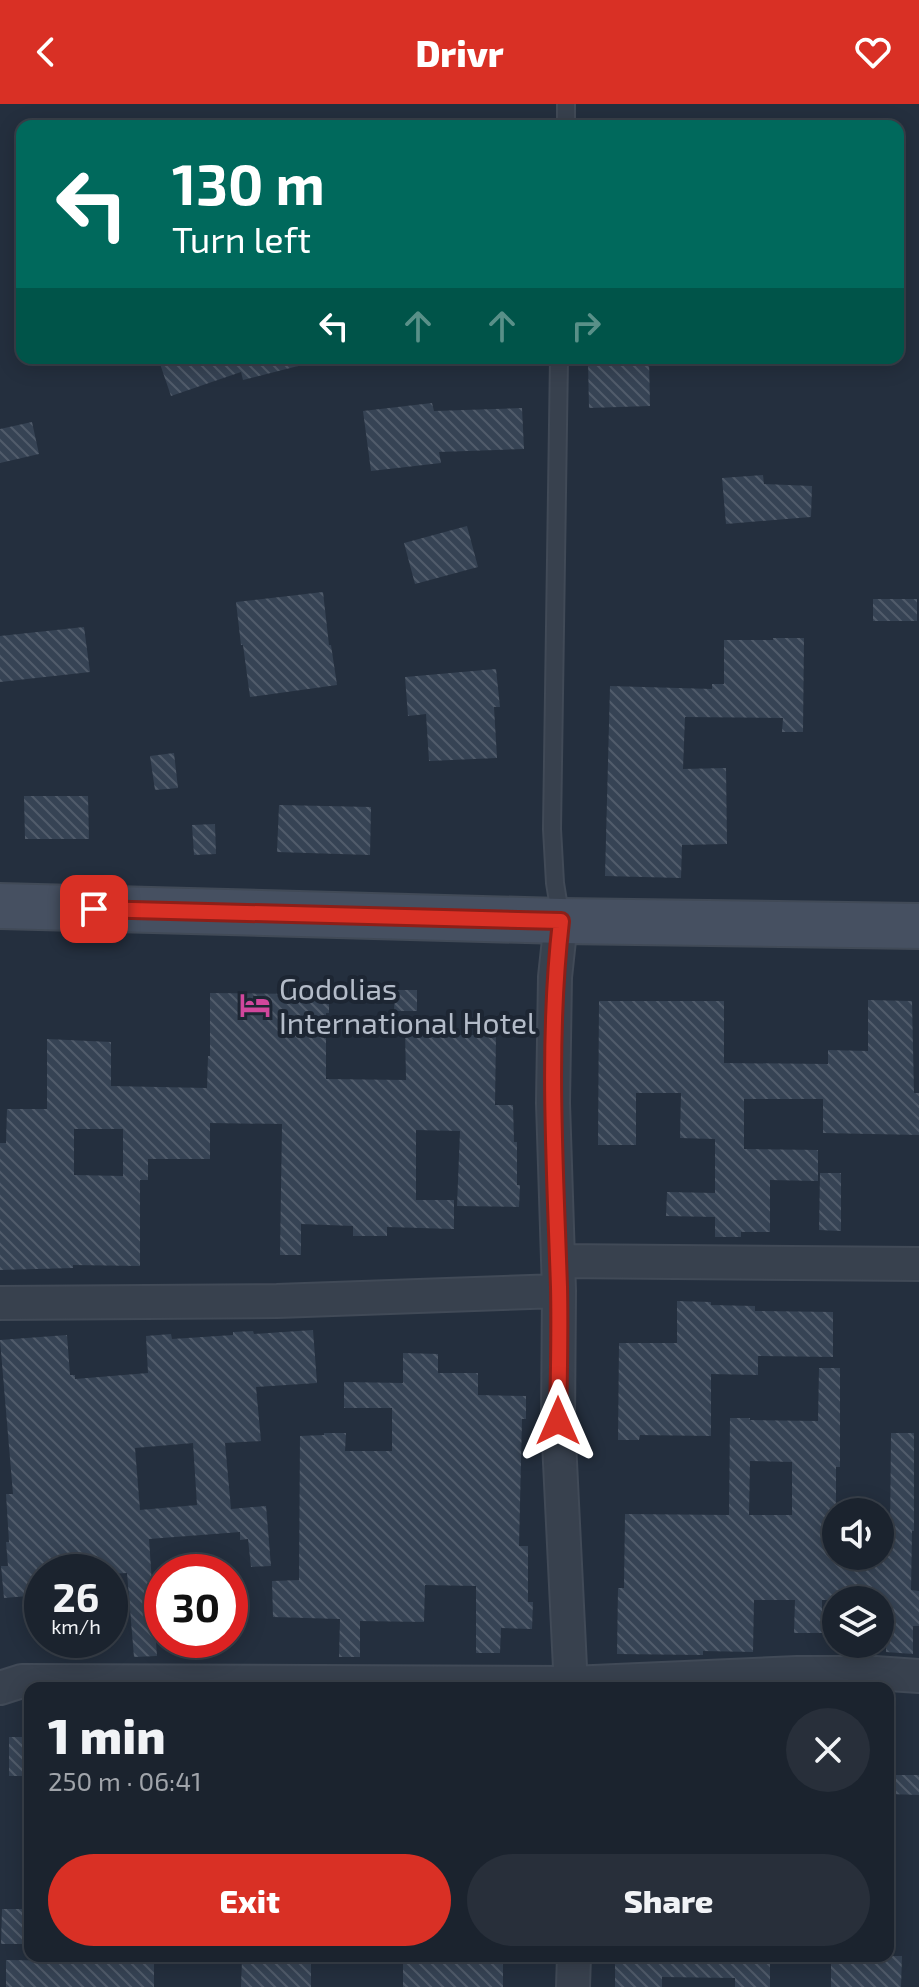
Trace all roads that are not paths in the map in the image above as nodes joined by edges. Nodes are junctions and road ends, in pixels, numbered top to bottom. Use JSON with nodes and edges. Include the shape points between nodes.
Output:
{"nodes":[{"id":1,"x":559,"y":364,"type":"edge"},
{"id":2,"x":0,"y":906,"type":"edge"},
{"id":3,"x":561,"y":921,"type":"junction"},
{"id":4,"x":919,"y":926,"type":"edge"},
{"id":5,"x":919,"y":1264,"type":"edge"},
{"id":6,"x":558,"y":1276,"type":"junction"},
{"id":7,"x":0,"y":1303,"type":"edge"},
{"id":8,"x":919,"y":1676,"type":"edge"},
{"id":9,"x":132,"y":1682,"type":"edge"},
{"id":10,"x":571,"y":1682,"type":"edge"},
{"id":11,"x":641,"y":1682,"type":"edge"},
{"id":12,"x":0,"y":1688,"type":"edge"},
{"id":13,"x":574,"y":1962,"type":"edge"},
{"id":14,"x":573,"y":1987,"type":"edge"}],
"edges":[{"from":1,"to":3,"type":"lane","via":[[552,829]]},
{"from":2,"to":3,"type":"main road"},
{"from":3,"to":4,"type":"main road"},
{"from":3,"to":6,"type":"street","via":[[553,1103]]},
{"from":5,"to":6,"type":"street"},
{"from":6,"to":7,"type":"street","via":[[277,1301]]},
{"from":6,"to":10,"type":"street","via":[[558,1421]]},
{"from":8,"to":11,"type":"street","via":[[797,1673]]},
{"from":9,"to":12,"type":"street","via":[[22,1681]]},
{"from":13,"to":14,"type":"street"}]}
